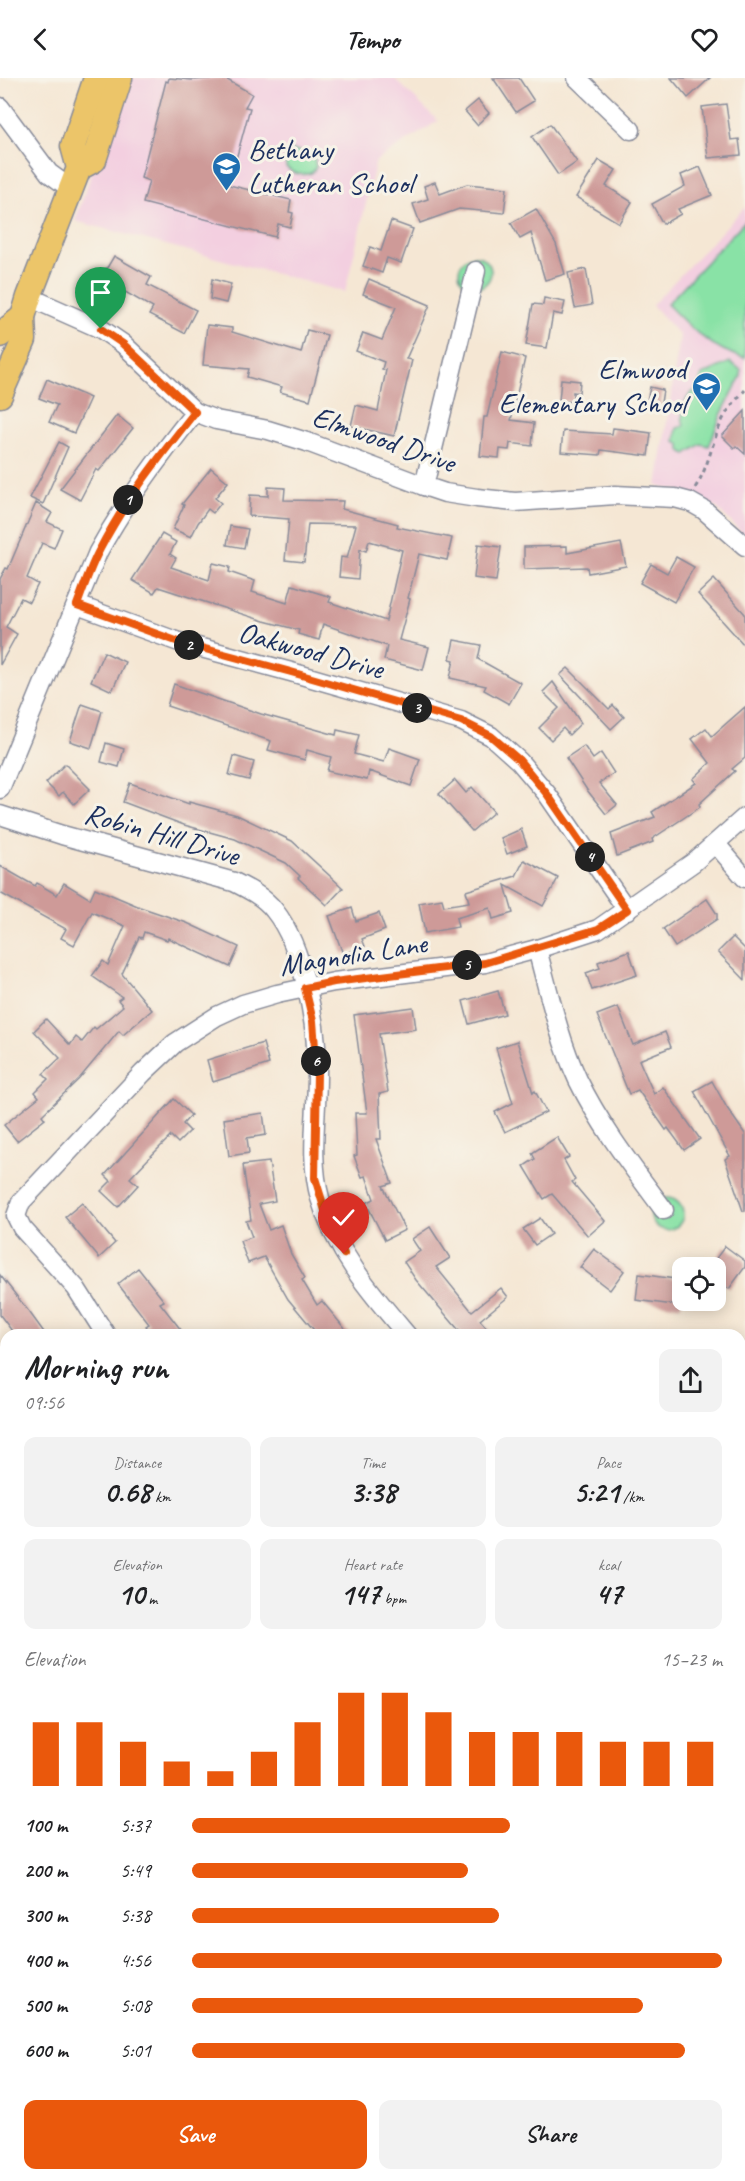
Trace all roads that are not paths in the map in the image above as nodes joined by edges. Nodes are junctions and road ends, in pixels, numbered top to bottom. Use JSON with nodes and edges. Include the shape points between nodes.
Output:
{"nodes":[{"id":1,"x":96,"y":78,"type":"edge"},
{"id":2,"x":120,"y":78,"type":"edge"},
{"id":3,"x":577,"y":78,"type":"edge"},
{"id":4,"x":0,"y":107,"type":"edge"},
{"id":5,"x":631,"y":130,"type":"dead end"},
{"id":6,"x":75,"y":178,"type":"junction"},
{"id":7,"x":476,"y":271,"type":"dead end"},
{"id":8,"x":26,"y":307,"type":"junction"},
{"id":9,"x":0,"y":335,"type":"edge"},
{"id":10,"x":0,"y":395,"type":"edge"},
{"id":11,"x":195,"y":412,"type":"junction"},
{"id":12,"x":424,"y":486,"type":"junction"},
{"id":13,"x":745,"y":546,"type":"edge"},
{"id":14,"x":77,"y":605,"type":"junction"},
{"id":15,"x":0,"y":789,"type":"edge"},
{"id":16,"x":0,"y":815,"type":"edge"},
{"id":17,"x":745,"y":818,"type":"edge"},
{"id":18,"x":716,"y":844,"type":"junction"},
{"id":19,"x":745,"y":878,"type":"edge"},
{"id":20,"x":627,"y":910,"type":"junction"},
{"id":21,"x":537,"y":949,"type":"junction"},
{"id":22,"x":305,"y":988,"type":"junction"},
{"id":23,"x":664,"y":1210,"type":"dead end"},
{"id":24,"x":102,"y":1329,"type":"edge"},
{"id":25,"x":402,"y":1329,"type":"edge"}],
"edges":[{"from":1,"to":6,"type":"main road","via":[[73,146]]},
{"from":2,"to":6,"type":"main road","via":[[94,160]]},
{"from":3,"to":5,"type":"street"},
{"from":4,"to":6,"type":"street","via":[[49,173]]},
{"from":6,"to":8,"type":"main road"},
{"from":7,"to":12,"type":"street"},
{"from":8,"to":9,"type":"main road"},
{"from":8,"to":10,"type":"main road","via":[[24,340]]},
{"from":8,"to":11,"type":"street","name":"Elmwood Drive","via":[[101,329],[123,344]]},
{"from":11,"to":12,"type":"street","name":"Elmwood Drive","via":[[307,442]]},
{"from":11,"to":14,"type":"street","via":[[117,518],[98,552]]},
{"from":12,"to":13,"type":"street","name":"Elmwood Drive","via":[[445,493],[515,502],[615,495],[675,498],[704,510]]},
{"from":14,"to":15,"type":"street"},
{"from":14,"to":20,"type":"street","name":"Oakwood Drive","via":[[179,642],[461,721],[491,736],[519,760],[547,794]]},
{"from":16,"to":22,"type":"street","name":"Robin Hill Drive","via":[[248,889],[273,909],[289,932]]},
{"from":17,"to":18,"type":"street","name":"Magnolia Lane"},
{"from":18,"to":19,"type":"street"},
{"from":18,"to":20,"type":"street","name":"Magnolia Lane"},
{"from":20,"to":21,"type":"street","name":"Magnolia Lane","via":[[598,929]]},
{"from":21,"to":22,"type":"street","name":"Magnolia Lane","via":[[485,963]]},
{"from":21,"to":23,"type":"street","via":[[578,1079],[620,1151]]},
{"from":22,"to":24,"type":"street","name":"Magnolia Lane","via":[[243,1004],[175,1042],[21,1202],[16,1216],[22,1228],[76,1288]]},
{"from":22,"to":25,"type":"street","name":"Robin Hill Drive","via":[[315,1042],[314,1159],[320,1197],[344,1254],[367,1289]]}]}
